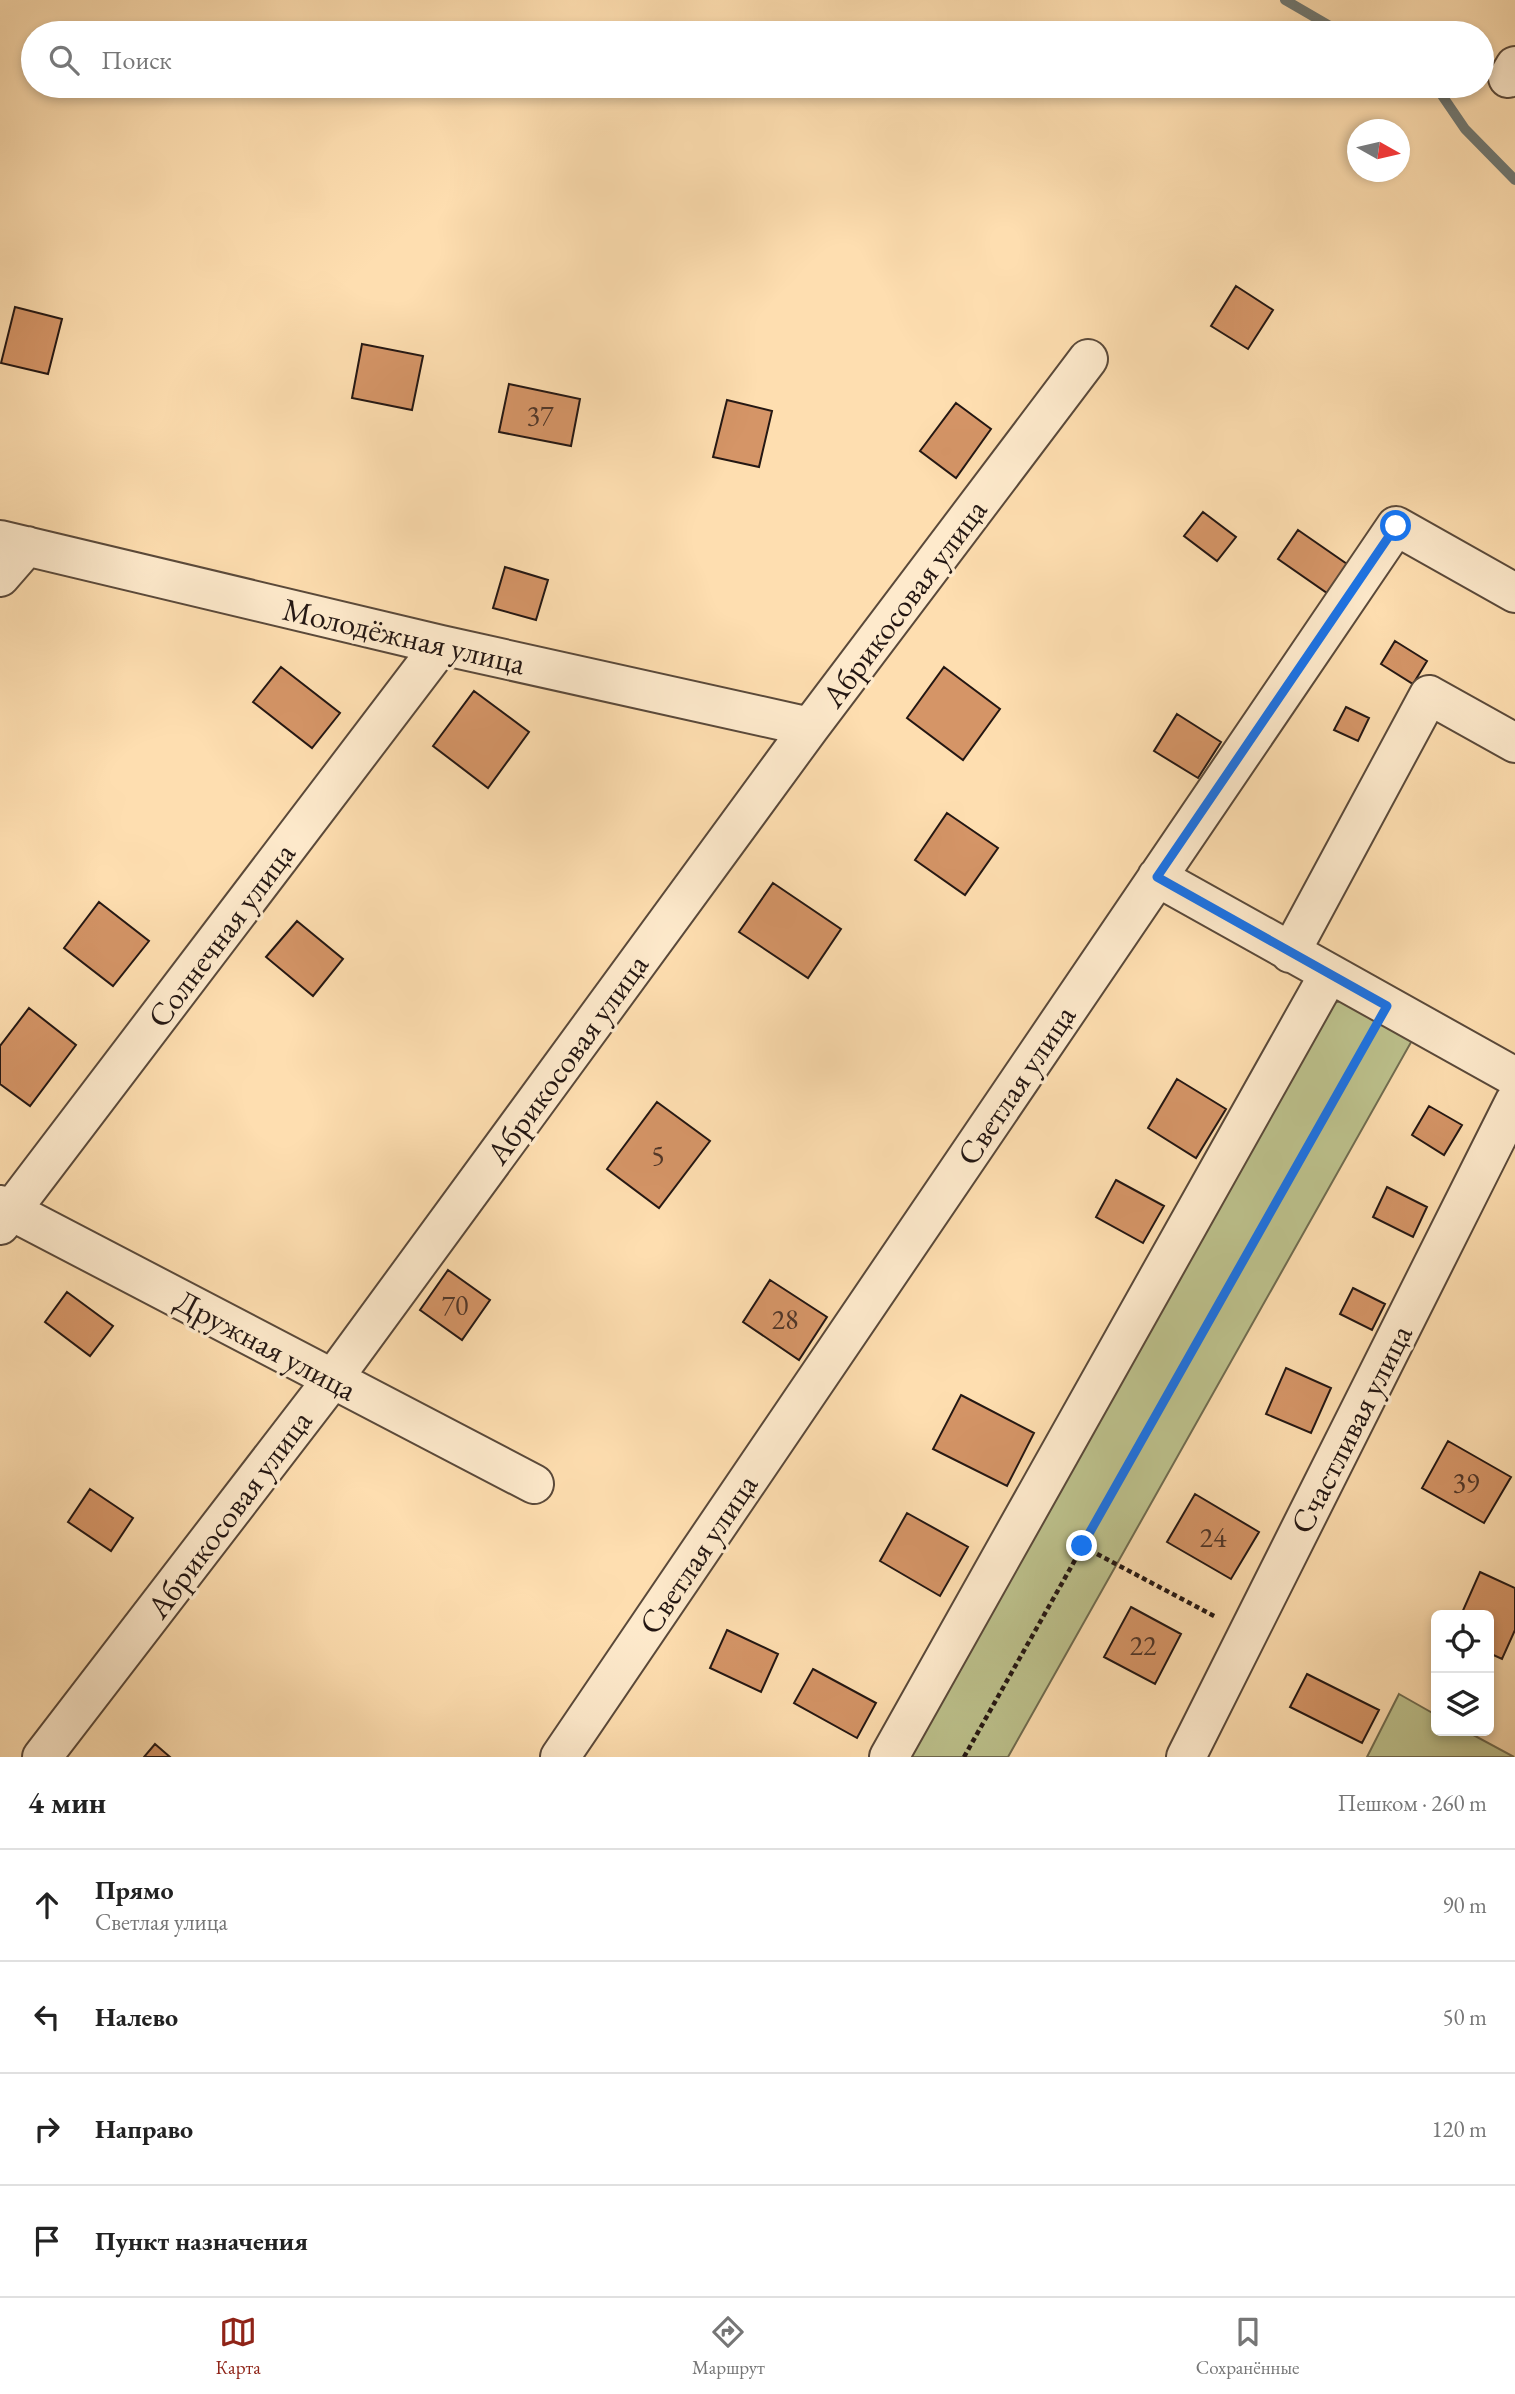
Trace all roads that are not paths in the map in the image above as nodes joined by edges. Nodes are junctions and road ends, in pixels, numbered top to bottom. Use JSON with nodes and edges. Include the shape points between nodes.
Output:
{"nodes":[{"id":1,"x":1088,"y":359,"type":"dead end"},
{"id":2,"x":13,"y":543,"type":"edge"},
{"id":3,"x":0,"y":577,"type":"edge"},
{"id":4,"x":1515,"y":593,"type":"edge"},
{"id":5,"x":441,"y":645,"type":"junction"},
{"id":6,"x":810,"y":727,"type":"junction"},
{"id":7,"x":1515,"y":743,"type":"edge"},
{"id":8,"x":1157,"y":877,"type":"junction"},
{"id":9,"x":1290,"y":953,"type":"junction"},
{"id":10,"x":1329,"y":974,"type":"junction"},
{"id":11,"x":1515,"y":1077,"type":"edge"},
{"id":12,"x":1515,"y":1101,"type":"edge"},
{"id":13,"x":4,"y":1213,"type":"edge"},
{"id":14,"x":332,"y":1380,"type":"junction"},
{"id":15,"x":534,"y":1484,"type":"dead end"},
{"id":16,"x":42,"y":1757,"type":"edge"},
{"id":17,"x":560,"y":1757,"type":"edge"},
{"id":18,"x":889,"y":1757,"type":"edge"},
{"id":19,"x":1186,"y":1757,"type":"edge"}],
"edges":[{"from":1,"to":6,"type":"street","name":"Абрикосовая улица"},
{"from":2,"to":3,"type":"street"},
{"from":2,"to":5,"type":"street","name":"Молодёжная улица"},
{"from":4,"to":8,"type":"street","name":"Светлая улица","via":[[1396,526]]},
{"from":5,"to":6,"type":"street","name":"Молодёжная улица"},
{"from":5,"to":13,"type":"street","name":"Солнечная улица"},
{"from":6,"to":14,"type":"street","name":"Абрикосовая улица"},
{"from":7,"to":9,"type":"street","via":[[1429,695]]},
{"from":8,"to":9,"type":"street"},
{"from":8,"to":17,"type":"street","name":"Светлая улица"},
{"from":9,"to":10,"type":"street"},
{"from":10,"to":11,"type":"street"},
{"from":10,"to":18,"type":"street"},
{"from":12,"to":19,"type":"street","name":"Счастливая улица"},
{"from":13,"to":14,"type":"street","name":"Дружная улица"},
{"from":14,"to":15,"type":"street","name":"Дружная улица"},
{"from":14,"to":16,"type":"street","name":"Абрикосовая улица"}]}
